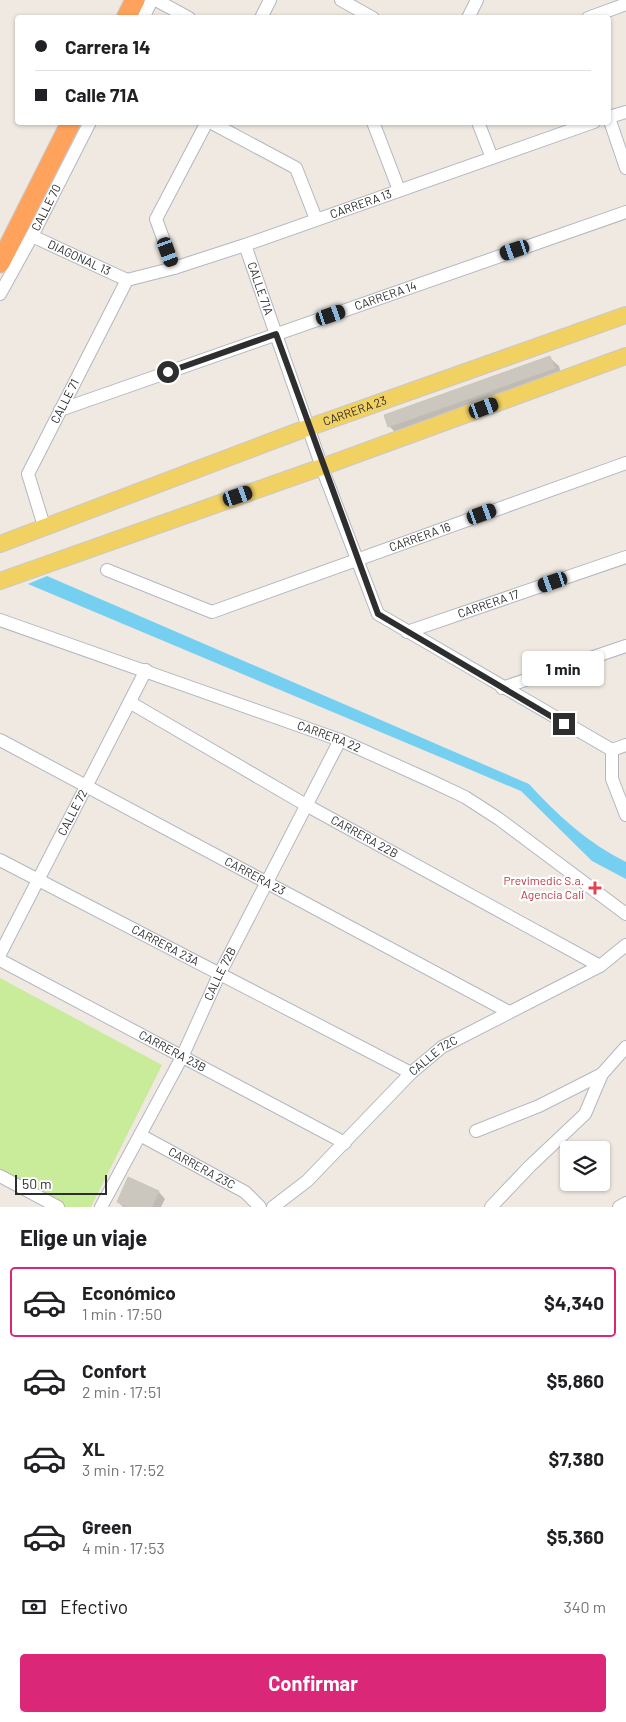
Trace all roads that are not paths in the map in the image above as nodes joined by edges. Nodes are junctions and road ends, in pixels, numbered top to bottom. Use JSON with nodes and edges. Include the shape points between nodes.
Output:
{"nodes":[{"id":1,"x":135,"y":0,"type":"edge"},
{"id":2,"x":152,"y":0,"type":"edge"},
{"id":3,"x":156,"y":0,"type":"edge"},
{"id":4,"x":270,"y":0,"type":"edge"},
{"id":5,"x":341,"y":0,"type":"edge"},
{"id":6,"x":477,"y":0,"type":"edge"},
{"id":7,"x":626,"y":4,"type":"edge"},
{"id":8,"x":128,"y":15,"type":"edge"},
{"id":9,"x":144,"y":15,"type":"edge"},
{"id":10,"x":184,"y":15,"type":"edge"},
{"id":11,"x":262,"y":15,"type":"edge"},
{"id":12,"x":368,"y":15,"type":"edge"},
{"id":13,"x":470,"y":15,"type":"edge"},
{"id":14,"x":596,"y":15,"type":"edge"},
{"id":15,"x":626,"y":112,"type":"edge"},
{"id":16,"x":611,"y":117,"type":"edge"},
{"id":17,"x":611,"y":124,"type":"edge"},
{"id":18,"x":70,"y":125,"type":"edge"},
{"id":19,"x":88,"y":125,"type":"edge"},
{"id":20,"x":206,"y":125,"type":"edge"},
{"id":21,"x":214,"y":125,"type":"edge"},
{"id":22,"x":374,"y":125,"type":"edge"},
{"id":23,"x":479,"y":125,"type":"edge"},
{"id":24,"x":586,"y":125,"type":"edge"},
{"id":25,"x":492,"y":158,"type":"junction"},
{"id":26,"x":626,"y":168,"type":"edge"},
{"id":27,"x":400,"y":190,"type":"junction"},
{"id":28,"x":626,"y":212,"type":"edge"},
{"id":29,"x":316,"y":219,"type":"junction"},
{"id":30,"x":32,"y":236,"type":"junction"},
{"id":31,"x":245,"y":245,"type":"junction"},
{"id":32,"x":0,"y":263,"type":"edge"},
{"id":33,"x":174,"y":268,"type":"junction"},
{"id":34,"x":127,"y":280,"type":"junction"},
{"id":35,"x":0,"y":294,"type":"edge"},
{"id":36,"x":626,"y":316,"type":"edge"},
{"id":37,"x":276,"y":334,"type":"junction"},
{"id":38,"x":626,"y":356,"type":"edge"},
{"id":39,"x":60,"y":410,"type":"junction"},
{"id":40,"x":309,"y":428,"type":"junction"},
{"id":41,"x":626,"y":463,"type":"edge"},
{"id":42,"x":322,"y":467,"type":"junction"},
{"id":43,"x":44,"y":526,"type":"junction"},
{"id":44,"x":5,"y":540,"type":"edge"},
{"id":45,"x":626,"y":556,"type":"edge"},
{"id":46,"x":356,"y":558,"type":"junction"},
{"id":47,"x":107,"y":570,"type":"dead end"},
{"id":48,"x":0,"y":581,"type":"edge"},
{"id":49,"x":0,"y":620,"type":"edge"},
{"id":50,"x":407,"y":632,"type":"junction"},
{"id":51,"x":626,"y":646,"type":"edge"},
{"id":52,"x":146,"y":670,"type":"junction"},
{"id":53,"x":502,"y":688,"type":"junction"},
{"id":54,"x":131,"y":703,"type":"junction"},
{"id":55,"x":0,"y":740,"type":"edge"},
{"id":56,"x":340,"y":740,"type":"junction"},
{"id":57,"x":626,"y":745,"type":"edge"},
{"id":58,"x":612,"y":750,"type":"junction"},
{"id":59,"x":88,"y":787,"type":"junction"},
{"id":60,"x":306,"y":805,"type":"junction"},
{"id":61,"x":626,"y":815,"type":"edge"},
{"id":62,"x":0,"y":860,"type":"edge"},
{"id":63,"x":39,"y":881,"type":"junction"},
{"id":64,"x":266,"y":883,"type":"junction"},
{"id":65,"x":626,"y":914,"type":"edge"},
{"id":66,"x":626,"y":945,"type":"edge"},
{"id":67,"x":0,"y":954,"type":"edge"},
{"id":68,"x":0,"y":960,"type":"edge"},
{"id":69,"x":600,"y":966,"type":"junction"},
{"id":70,"x":219,"y":975,"type":"junction"},
{"id":71,"x":509,"y":1012,"type":"junction"},
{"id":72,"x":626,"y":1048,"type":"edge"},
{"id":73,"x":182,"y":1056,"type":"junction"},
{"id":74,"x":411,"y":1073,"type":"junction"},
{"id":75,"x":602,"y":1074,"type":"junction"},
{"id":76,"x":476,"y":1131,"type":"dead end"},
{"id":77,"x":140,"y":1135,"type":"junction"},
{"id":78,"x":345,"y":1143,"type":"junction"},
{"id":79,"x":0,"y":1176,"type":"edge"},
{"id":80,"x":626,"y":1203,"type":"edge"},
{"id":81,"x":58,"y":1207,"type":"edge"},
{"id":82,"x":100,"y":1207,"type":"edge"},
{"id":83,"x":260,"y":1207,"type":"edge"},
{"id":84,"x":273,"y":1207,"type":"edge"},
{"id":85,"x":491,"y":1207,"type":"edge"},
{"id":86,"x":619,"y":1207,"type":"edge"}],
"edges":[{"from":1,"to":8,"type":"highway"},
{"from":2,"to":9,"type":"street"},
{"from":3,"to":10,"type":"street"},
{"from":4,"to":11,"type":"street"},
{"from":5,"to":12,"type":"street"},
{"from":6,"to":13,"type":"street"},
{"from":7,"to":14,"type":"street"},
{"from":15,"to":16,"type":"street"},
{"from":17,"to":26,"type":"street"},
{"from":18,"to":32,"type":"highway"},
{"from":19,"to":30,"type":"street","name":"CALLE 70"},
{"from":20,"to":33,"type":"street","via":[[156,219]]},
{"from":21,"to":29,"type":"street","via":[[296,168]]},
{"from":22,"to":27,"type":"street"},
{"from":23,"to":25,"type":"street"},
{"from":24,"to":25,"type":"street","name":"CARRERA 13"},
{"from":25,"to":27,"type":"street","name":"CARRERA 13"},
{"from":27,"to":29,"type":"street","name":"CARRERA 13"},
{"from":28,"to":37,"type":"street","name":"CARRERA 14"},
{"from":29,"to":31,"type":"street","name":"CARRERA 13"},
{"from":30,"to":34,"type":"street","name":"DIAGONAL 13"},
{"from":30,"to":35,"type":"street","name":"CALLE 70"},
{"from":31,"to":33,"type":"street","name":"CARRERA 13"},
{"from":31,"to":37,"type":"street","name":"CALLE 71A"},
{"from":33,"to":34,"type":"street","name":"CARRERA 13"},
{"from":34,"to":39,"type":"street","name":"CALLE 71"},
{"from":36,"to":40,"type":"main road","name":"CARRERA 23"},
{"from":37,"to":39,"type":"street","name":"CARRERA 14"},
{"from":37,"to":40,"type":"street","name":"CALLE 71A"},
{"from":38,"to":42,"type":"main road"},
{"from":39,"to":43,"type":"street","name":"CALLE 71","via":[[28,474]]},
{"from":40,"to":42,"type":"street","name":"CALLE 71A"},
{"from":40,"to":43,"type":"main road","name":"CARRERA 23"},
{"from":41,"to":46,"type":"street","name":"CARRERA 16"},
{"from":42,"to":46,"type":"street","name":"CALLE 71A"},
{"from":42,"to":48,"type":"main road"},
{"from":43,"to":44,"type":"main road","name":"CARRERA 23"},
{"from":45,"to":50,"type":"street","name":"CARRERA 17"},
{"from":46,"to":47,"type":"street","name":"CARRERA 16","via":[[212,612]]},
{"from":46,"to":50,"type":"street","name":"CALLE 71A","via":[[378,614]]},
{"from":49,"to":52,"type":"street","name":"CARRERA 22"},
{"from":50,"to":53,"type":"street","name":"CALLE 71A"},
{"from":51,"to":53,"type":"street"},
{"from":52,"to":54,"type":"street","name":"CALLE 72"},
{"from":52,"to":56,"type":"street","name":"CARRERA 22"},
{"from":53,"to":58,"type":"street","name":"CALLE 71A"},
{"from":54,"to":59,"type":"street","name":"CALLE 72"},
{"from":54,"to":60,"type":"street","name":"CARRERA 22B"},
{"from":55,"to":59,"type":"street","name":"CARRERA 23"},
{"from":56,"to":60,"type":"street","name":"CALLE 72B"},
{"from":56,"to":65,"type":"street","name":"CARRERA 22","via":[[465,797]]},
{"from":57,"to":58,"type":"street"},
{"from":58,"to":61,"type":"street","via":[[612,779]]},
{"from":59,"to":63,"type":"street","name":"CALLE 72"},
{"from":59,"to":64,"type":"street","name":"CARRERA 23"},
{"from":60,"to":64,"type":"street","name":"CALLE 72B"},
{"from":60,"to":69,"type":"street","name":"CARRERA 22B"},
{"from":62,"to":63,"type":"street","name":"CARRERA 23A"},
{"from":63,"to":67,"type":"street","name":"CALLE 72"},
{"from":63,"to":70,"type":"street","name":"CARRERA 23A"},
{"from":64,"to":70,"type":"street","name":"CALLE 72B"},
{"from":64,"to":71,"type":"street","name":"CARRERA 23"},
{"from":66,"to":69,"type":"street","name":"CALLE 72C"},
{"from":68,"to":73,"type":"street","name":"CARRERA 23B"},
{"from":69,"to":71,"type":"street","name":"CALLE 72C"},
{"from":70,"to":73,"type":"street","name":"CALLE 72B"},
{"from":70,"to":74,"type":"street","name":"CARRERA 23A"},
{"from":71,"to":74,"type":"street","name":"CALLE 72C","via":[[442,1047]]},
{"from":72,"to":75,"type":"street"},
{"from":73,"to":77,"type":"street","name":"CALLE 72B"},
{"from":73,"to":78,"type":"street","name":"CARRERA 23B"},
{"from":74,"to":78,"type":"street","name":"CALLE 72C"},
{"from":75,"to":76,"type":"street","via":[[539,1106]]},
{"from":75,"to":85,"type":"street","via":[[585,1114]]},
{"from":77,"to":82,"type":"street","name":"CALLE 72B"},
{"from":77,"to":83,"type":"street","name":"CARRERA 23C","via":[[245,1192]]},
{"from":78,"to":84,"type":"street","name":"CALLE 72C","via":[[307,1181]]},
{"from":79,"to":81,"type":"street"},
{"from":80,"to":86,"type":"street"}]}
